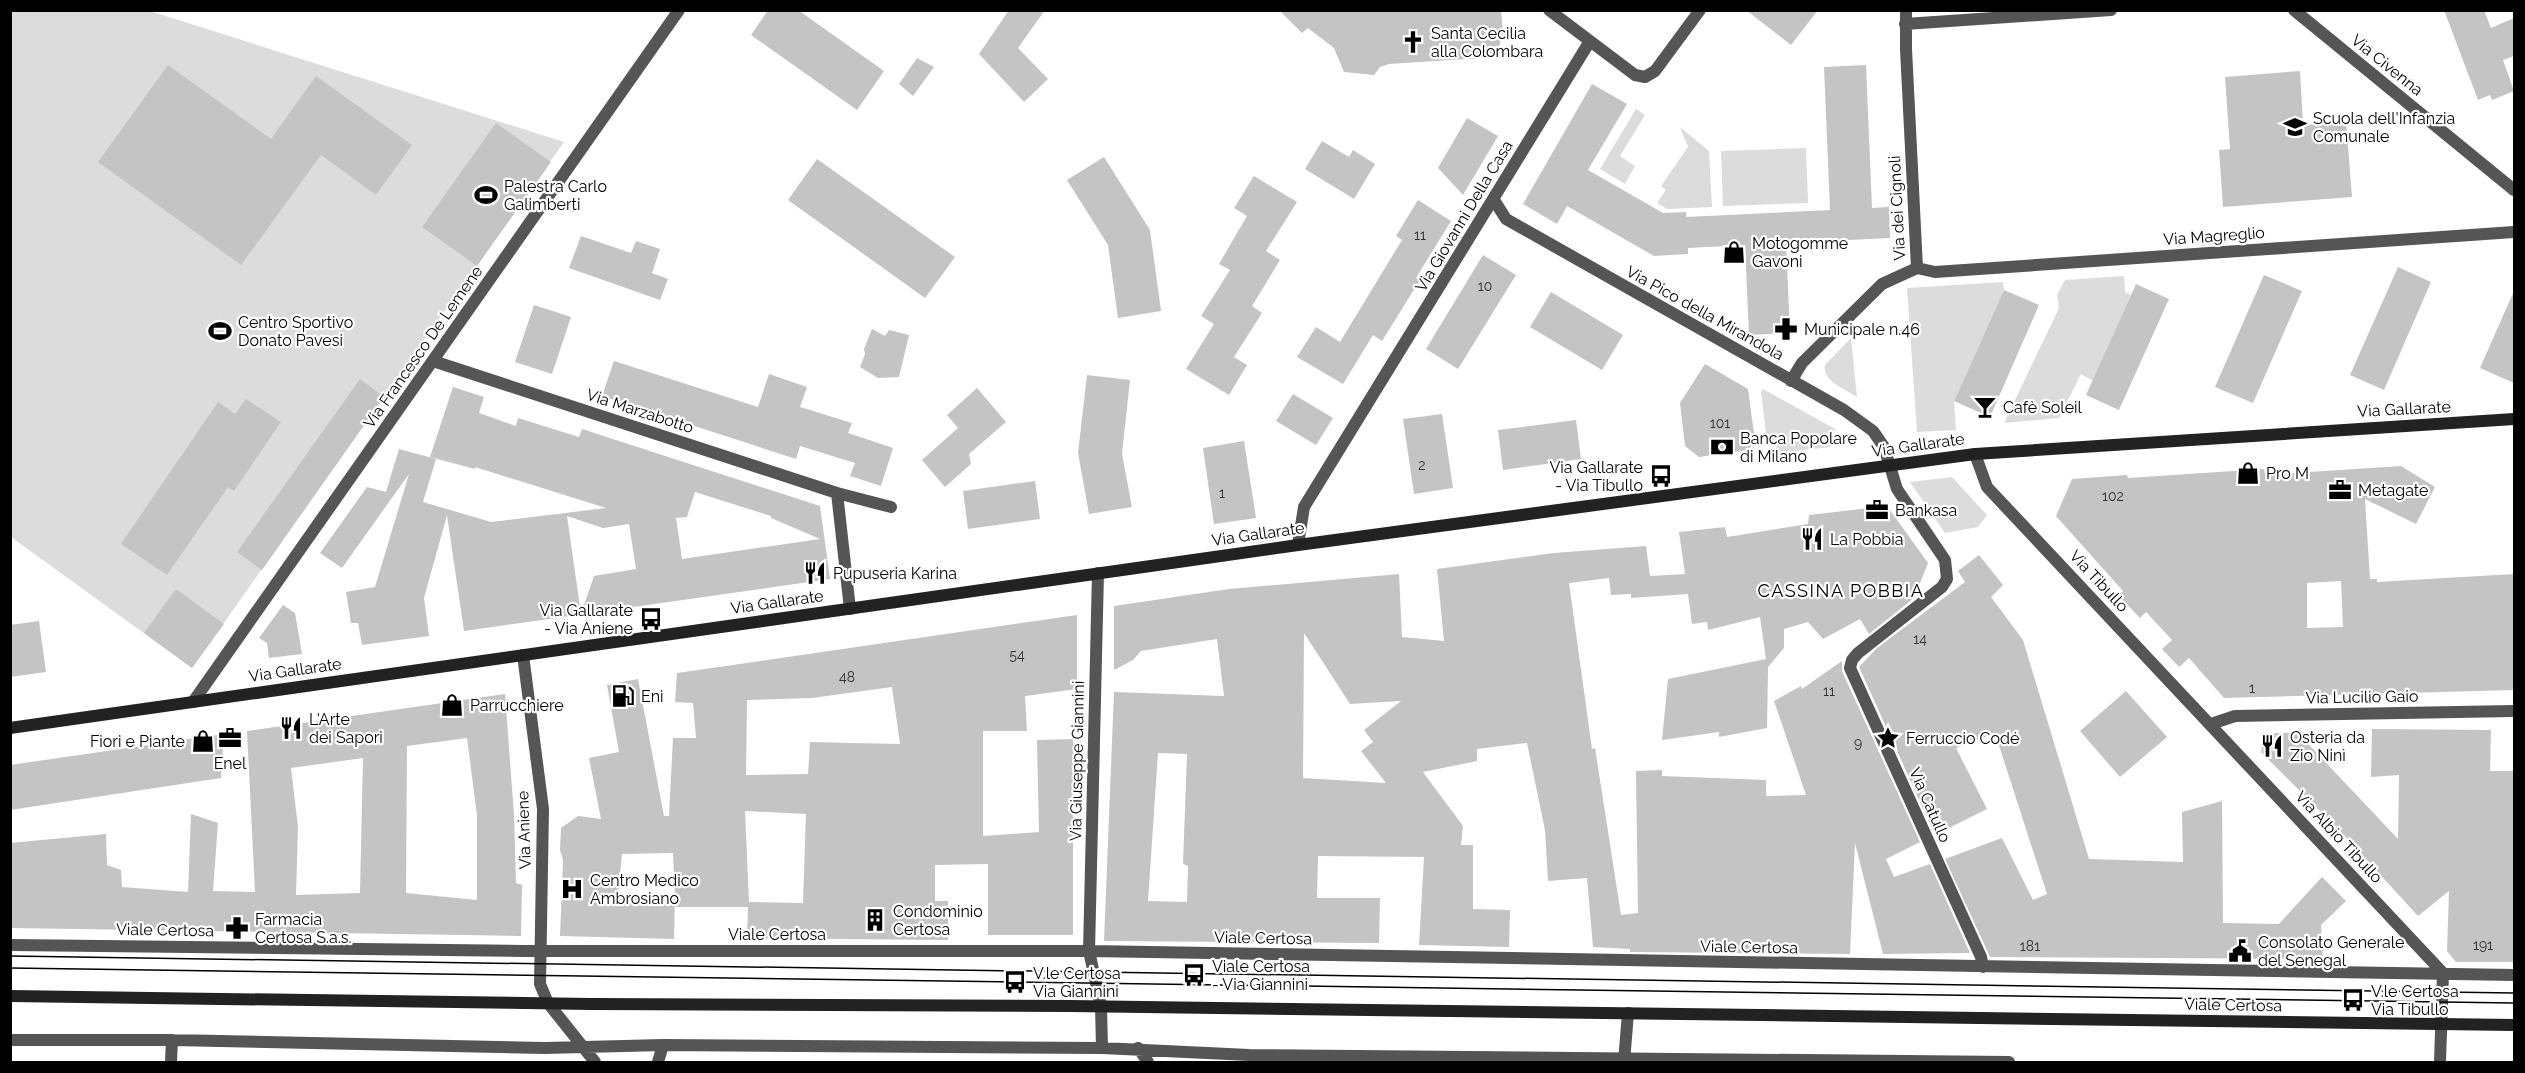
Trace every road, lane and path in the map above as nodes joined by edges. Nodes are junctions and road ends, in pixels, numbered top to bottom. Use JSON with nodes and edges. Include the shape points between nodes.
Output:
{"nodes":[{"id":1,"x":679,"y":10,"type":"edge"},
{"id":2,"x":1549,"y":10,"type":"edge"},
{"id":3,"x":1700,"y":10,"type":"edge"},
{"id":4,"x":1906,"y":10,"type":"edge"},
{"id":5,"x":2111,"y":10,"type":"edge"},
{"id":6,"x":2294,"y":10,"type":"edge"},
{"id":7,"x":1995,"y":14,"type":"edge"},
{"id":8,"x":1905,"y":24,"type":"junction"},
{"id":9,"x":1590,"y":41,"type":"junction"},
{"id":10,"x":2514,"y":190,"type":"edge"},
{"id":11,"x":1494,"y":200,"type":"junction"},
{"id":12,"x":2514,"y":232,"type":"edge"},
{"id":13,"x":1917,"y":267,"type":"junction"},
{"id":14,"x":434,"y":361,"type":"junction"},
{"id":15,"x":1791,"y":381,"type":"junction"},
{"id":16,"x":2514,"y":419,"type":"edge"},
{"id":17,"x":1975,"y":453,"type":"junction"},
{"id":18,"x":1890,"y":464,"type":"junction"},
{"id":19,"x":837,"y":493,"type":"junction"},
{"id":20,"x":891,"y":507,"type":"dead end"},
{"id":21,"x":1298,"y":545,"type":"junction"},
{"id":22,"x":1098,"y":573,"type":"junction"},
{"id":23,"x":850,"y":609,"type":"junction"},
{"id":24,"x":523,"y":655,"type":"junction"},
{"id":25,"x":193,"y":702,"type":"junction"},
{"id":26,"x":2514,"y":711,"type":"edge"},
{"id":27,"x":2211,"y":724,"type":"junction"},
{"id":28,"x":10,"y":728,"type":"edge"},
{"id":29,"x":10,"y":945,"type":"edge"},
{"id":30,"x":541,"y":950,"type":"junction"},
{"id":31,"x":1089,"y":951,"type":"junction"},
{"id":32,"x":1983,"y":967,"type":"junction"},
{"id":33,"x":2443,"y":973,"type":"junction"},
{"id":34,"x":2514,"y":975,"type":"edge"},
{"id":35,"x":10,"y":996,"type":"edge"},
{"id":36,"x":548,"y":1003,"type":"junction"},
{"id":37,"x":1101,"y":1006,"type":"junction"},
{"id":38,"x":1628,"y":1013,"type":"junction"},
{"id":39,"x":2441,"y":1024,"type":"junction"},
{"id":40,"x":2514,"y":1025,"type":"edge"},
{"id":41,"x":10,"y":1040,"type":"edge"},
{"id":42,"x":172,"y":1040,"type":"junction"},
{"id":43,"x":663,"y":1045,"type":"junction"},
{"id":44,"x":584,"y":1047,"type":"junction"},
{"id":45,"x":1102,"y":1048,"type":"junction"},
{"id":46,"x":1138,"y":1048,"type":"junction"},
{"id":47,"x":1244,"y":1059,"type":"edge"},
{"id":48,"x":1624,"y":1061,"type":"edge"},
{"id":49,"x":171,"y":1062,"type":"edge"},
{"id":50,"x":595,"y":1062,"type":"edge"},
{"id":51,"x":658,"y":1062,"type":"edge"},
{"id":52,"x":1148,"y":1062,"type":"edge"},
{"id":53,"x":2009,"y":1062,"type":"edge"},
{"id":54,"x":2440,"y":1062,"type":"edge"}],
"edges":[{"from":1,"to":14,"type":"street","name":"Via Francesco De Lemene"},
{"from":2,"to":9,"type":"street"},
{"from":3,"to":9,"type":"street","via":[[1655,71],[1645,77],[1635,75]]},
{"from":4,"to":8,"type":"street","name":"Via dei Cignoli"},
{"from":5,"to":7,"type":"street"},
{"from":6,"to":10,"type":"street","name":"Via Civenna"},
{"from":7,"to":8,"type":"street"},
{"from":8,"to":13,"type":"street","name":"Via dei Cignoli"},
{"from":9,"to":11,"type":"street","name":"Via Giovanni Della Casa"},
{"from":11,"to":15,"type":"street","name":"Via Pico della Mirandola","via":[[1506,219]]},
{"from":11,"to":21,"type":"street","name":"Via Giovanni Della Casa","via":[[1304,507]]},
{"from":12,"to":13,"type":"street","name":"Via Magreglio","via":[[1935,272]]},
{"from":13,"to":15,"type":"street","name":"Via dei Cignoli","via":[[1882,285],[1802,363]]},
{"from":14,"to":19,"type":"street","name":"Via Marzabotto"},
{"from":14,"to":25,"type":"street","name":"Via Francesco De Lemene"},
{"from":15,"to":18,"type":"street","name":"Via Pico della Mirandola","via":[[1873,431]]},
{"from":16,"to":17,"type":"street","name":"Via Gallarate"},
{"from":17,"to":18,"type":"street","name":"Via Gallarate"},
{"from":17,"to":27,"type":"street","name":"Via Tibullo","via":[[1987,487]]},
{"from":18,"to":21,"type":"street","name":"Via Gallarate"},
{"from":18,"to":32,"type":"street","name":"Via Catullo","via":[[1898,489],[1945,560],[1947,579],[1858,653],[1850,668]]},
{"from":19,"to":20,"type":"street","name":"Via Marzabotto"},
{"from":19,"to":23,"type":"street"},
{"from":21,"to":22,"type":"street","name":"Via Gallarate"},
{"from":22,"to":23,"type":"street","name":"Via Gallarate"},
{"from":22,"to":31,"type":"street","name":"Via Giuseppe Giannini"},
{"from":23,"to":24,"type":"street","name":"Via Gallarate"},
{"from":24,"to":25,"type":"street","name":"Via Gallarate"},
{"from":24,"to":30,"type":"street","name":"Via Aniene","via":[[543,809]]},
{"from":25,"to":28,"type":"street","name":"Via Gallarate"},
{"from":26,"to":27,"type":"street","name":"Via Lucilio Gaio","via":[[2235,716]]},
{"from":27,"to":33,"type":"street","name":"Via Albio Tibullo"},
{"from":29,"to":30,"type":"street","name":"Viale Certosa"},
{"from":30,"to":31,"type":"street","name":"Viale Certosa"},
{"from":30,"to":36,"type":"street","name":"Via Aniene","via":[[540,984]]},
{"from":31,"to":32,"type":"street","name":"Viale Certosa"},
{"from":31,"to":37,"type":"street","name":"Via Giuseppe Giannini"},
{"from":32,"to":33,"type":"street","name":"Viale Certosa"},
{"from":33,"to":34,"type":"street","name":"Viale Certosa"},
{"from":33,"to":39,"type":"street"},
{"from":35,"to":36,"type":"street","name":"Viale Certosa"},
{"from":36,"to":37,"type":"street","name":"Viale Certosa"},
{"from":36,"to":44,"type":"street"},
{"from":37,"to":38,"type":"street","name":"Viale Certosa"},
{"from":37,"to":45,"type":"street","name":"Via Giuseppe Giannini"},
{"from":38,"to":39,"type":"street","name":"Viale Certosa"},
{"from":38,"to":48,"type":"street"},
{"from":39,"to":40,"type":"street","name":"Viale Certosa"},
{"from":39,"to":54,"type":"street"},
{"from":41,"to":42,"type":"street"},
{"from":42,"to":44,"type":"street"},
{"from":42,"to":49,"type":"street"},
{"from":43,"to":44,"type":"street"},
{"from":43,"to":45,"type":"street"},
{"from":43,"to":51,"type":"street"},
{"from":44,"to":50,"type":"street"},
{"from":45,"to":46,"type":"street"},
{"from":46,"to":47,"type":"street"},
{"from":46,"to":52,"type":"street"},
{"from":47,"to":48,"type":"street"},
{"from":48,"to":53,"type":"street"}]}
